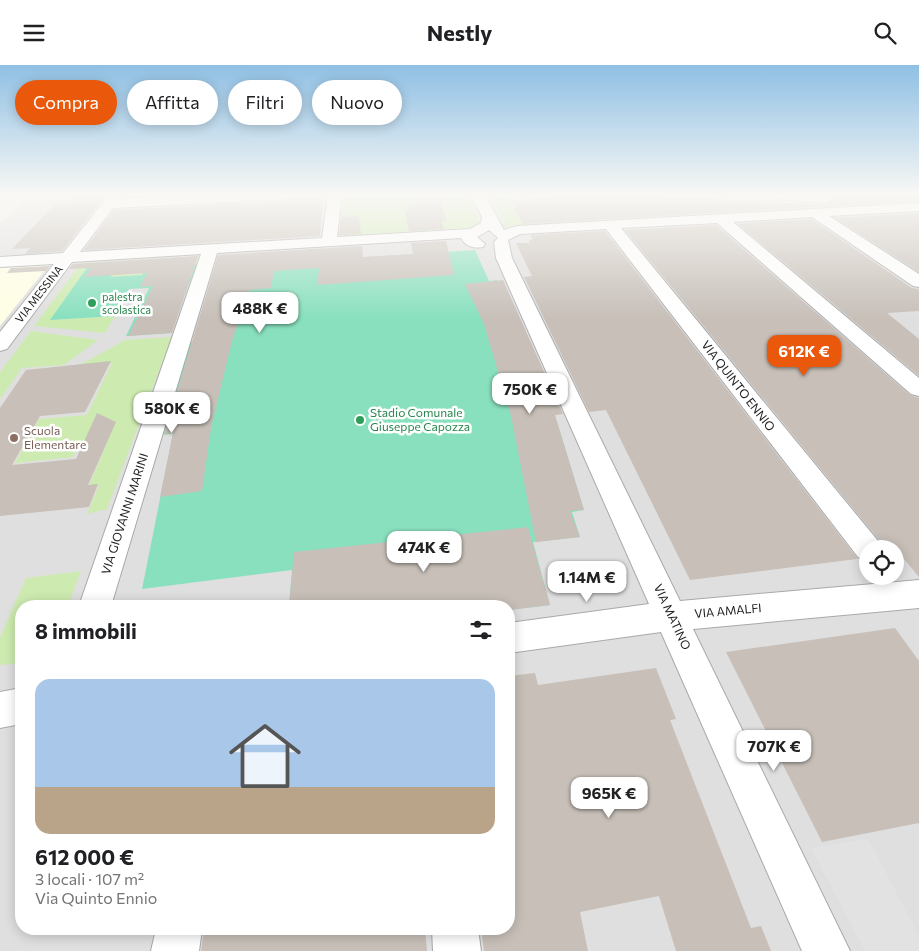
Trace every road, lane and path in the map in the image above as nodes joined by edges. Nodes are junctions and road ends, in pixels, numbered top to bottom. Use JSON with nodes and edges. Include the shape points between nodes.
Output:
{"nodes":[{"id":1,"x":84,"y":236,"type":"edge"},
{"id":2,"x":330,"y":236,"type":"edge"},
{"id":3,"x":427,"y":236,"type":"edge"},
{"id":4,"x":452,"y":236,"type":"edge"},
{"id":5,"x":619,"y":236,"type":"edge"},
{"id":6,"x":741,"y":236,"type":"edge"},
{"id":7,"x":850,"y":236,"type":"edge"},
{"id":8,"x":489,"y":237,"type":"joint"},
{"id":9,"x":329,"y":243,"type":"junction"},
{"id":10,"x":210,"y":250,"type":"junction"},
{"id":11,"x":67,"y":258,"type":"junction"},
{"id":12,"x":0,"y":262,"type":"edge"},
{"id":13,"x":919,"y":282,"type":"edge"},
{"id":14,"x":0,"y":345,"type":"edge"},
{"id":15,"x":919,"y":389,"type":"edge"},
{"id":16,"x":861,"y":540,"type":"edge"},
{"id":17,"x":908,"y":595,"type":"edge"},
{"id":18,"x":97,"y":600,"type":"edge"},
{"id":19,"x":672,"y":616,"type":"junction"},
{"id":20,"x":515,"y":637,"type":"edge"},
{"id":21,"x":15,"y":707,"type":"edge"},
{"id":22,"x":0,"y":710,"type":"edge"},
{"id":23,"x":178,"y":935,"type":"edge"},
{"id":24,"x":456,"y":935,"type":"edge"},
{"id":25,"x":175,"y":951,"type":"edge"},
{"id":26,"x":457,"y":951,"type":"edge"},
{"id":27,"x":826,"y":951,"type":"edge"}],
"edges":[{"from":1,"to":11,"type":"street","name":"VIA MESSINA"},
{"from":2,"to":9,"type":"street"},
{"from":3,"to":9,"type":"street"},
{"from":4,"to":8,"type":"street"},
{"from":5,"to":16,"type":"street","name":"VIA QUINTO ENNIO"},
{"from":6,"to":15,"type":"street"},
{"from":7,"to":13,"type":"street"},
{"from":8,"to":19,"type":"street","name":"VIA MATINO"},
{"from":9,"to":10,"type":"street"},
{"from":10,"to":11,"type":"street"},
{"from":10,"to":18,"type":"street","name":"VIA GIOVANNI MARINI"},
{"from":11,"to":12,"type":"street"},
{"from":11,"to":14,"type":"street","name":"VIA MESSINA"},
{"from":17,"to":19,"type":"street","name":"VIA AMALFI"},
{"from":19,"to":20,"type":"street","name":"VIA AMALFI"},
{"from":19,"to":27,"type":"street","name":"VIA MATINO"},
{"from":21,"to":22,"type":"street"},
{"from":23,"to":25,"type":"street"},
{"from":24,"to":26,"type":"street"}]}
